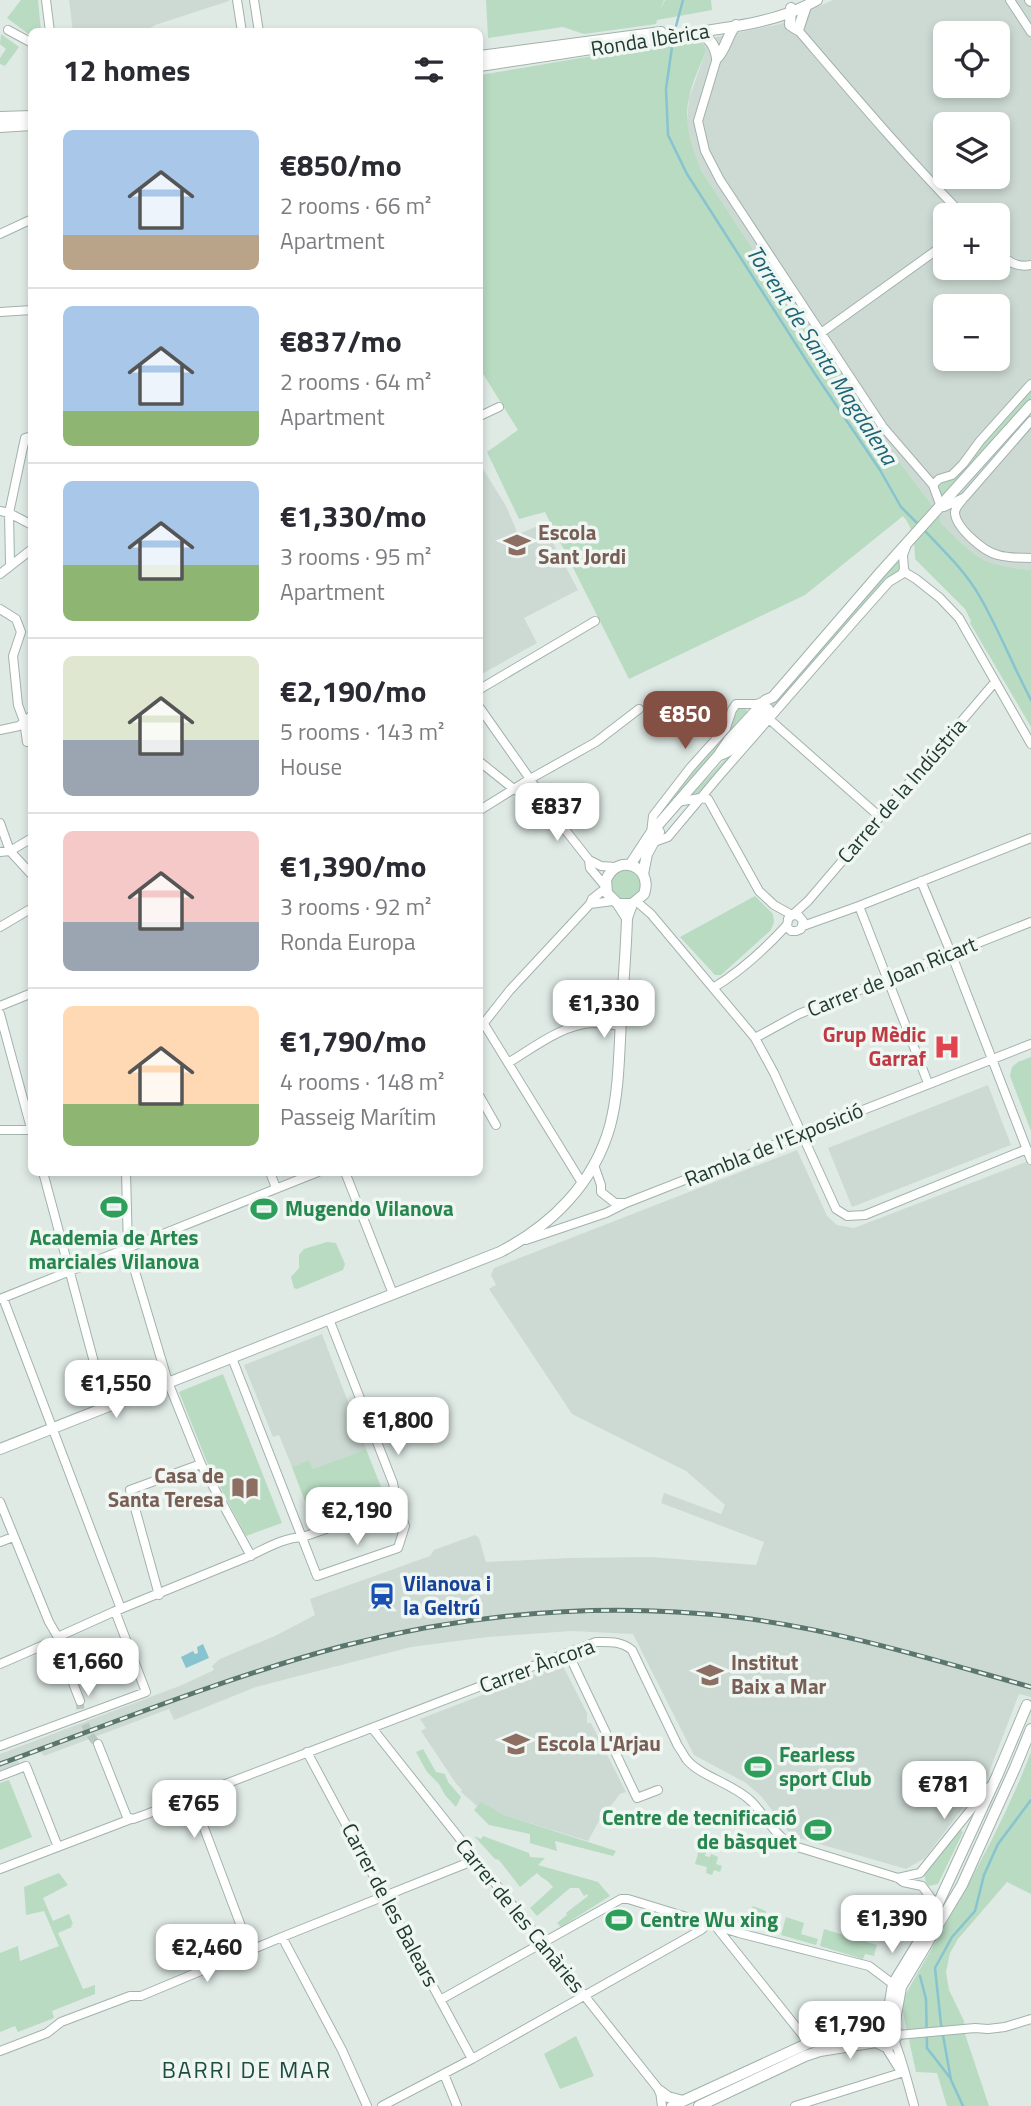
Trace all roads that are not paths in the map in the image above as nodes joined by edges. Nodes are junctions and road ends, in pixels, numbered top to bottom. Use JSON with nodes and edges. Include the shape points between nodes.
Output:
{"nodes":[{"id":1,"x":46,"y":0,"type":"edge"},
{"id":2,"x":237,"y":0,"type":"edge"},
{"id":3,"x":254,"y":0,"type":"edge"},
{"id":4,"x":817,"y":0,"type":"edge"},
{"id":5,"x":1010,"y":0,"type":"edge"},
{"id":6,"x":805,"y":3,"type":"edge"},
{"id":7,"x":791,"y":9,"type":"junction"},
{"id":8,"x":773,"y":18,"type":"junction"},
{"id":9,"x":736,"y":25,"type":"junction"},
{"id":10,"x":794,"y":27,"type":"junction"},
{"id":11,"x":50,"y":28,"type":"edge"},
{"id":12,"x":241,"y":28,"type":"edge"},
{"id":13,"x":258,"y":28,"type":"edge"},
{"id":14,"x":9,"y":30,"type":"dead end"},
{"id":15,"x":683,"y":32,"type":"junction"},
{"id":16,"x":699,"y":32,"type":"junction"},
{"id":17,"x":1031,"y":32,"type":"edge"},
{"id":18,"x":661,"y":35,"type":"junction"},
{"id":19,"x":28,"y":41,"type":"edge"},
{"id":20,"x":483,"y":56,"type":"edge"},
{"id":21,"x":717,"y":58,"type":"junction"},
{"id":22,"x":483,"y":65,"type":"edge"},
{"id":23,"x":28,"y":116,"type":"edge"},
{"id":24,"x":0,"y":117,"type":"edge"},
{"id":25,"x":28,"y":125,"type":"edge"},
{"id":26,"x":0,"y":127,"type":"edge"},
{"id":27,"x":951,"y":203,"type":"edge"},
{"id":28,"x":28,"y":221,"type":"edge"},
{"id":29,"x":0,"y":234,"type":"edge"},
{"id":30,"x":933,"y":253,"type":"edge"},
{"id":31,"x":1010,"y":262,"type":"edge"},
{"id":32,"x":1031,"y":265,"type":"edge"},
{"id":33,"x":28,"y":310,"type":"edge"},
{"id":34,"x":0,"y":312,"type":"edge"},
{"id":35,"x":821,"y":333,"type":"junction"},
{"id":36,"x":1031,"y":384,"type":"edge"},
{"id":37,"x":1031,"y":405,"type":"edge"},
{"id":38,"x":499,"y":407,"type":"dead end"},
{"id":39,"x":483,"y":415,"type":"edge"},
{"id":40,"x":1031,"y":421,"type":"edge"},
{"id":41,"x":28,"y":437,"type":"edge"},
{"id":42,"x":933,"y":485,"type":"junction"},
{"id":43,"x":965,"y":497,"type":"junction"},
{"id":44,"x":938,"y":510,"type":"junction"},
{"id":45,"x":4,"y":512,"type":"edge"},
{"id":46,"x":28,"y":523,"type":"edge"},
{"id":47,"x":907,"y":544,"type":"junction"},
{"id":48,"x":28,"y":552,"type":"edge"},
{"id":49,"x":1031,"y":558,"type":"edge"},
{"id":50,"x":10,"y":564,"type":"junction"},
{"id":51,"x":904,"y":569,"type":"junction"},
{"id":52,"x":0,"y":574,"type":"edge"},
{"id":53,"x":0,"y":609,"type":"edge"},
{"id":54,"x":595,"y":621,"type":"dead end"},
{"id":55,"x":995,"y":682,"type":"junction"},
{"id":56,"x":483,"y":687,"type":"edge"},
{"id":57,"x":770,"y":698,"type":"junction"},
{"id":58,"x":639,"y":709,"type":"dead end"},
{"id":59,"x":751,"y":710,"type":"junction"},
{"id":60,"x":483,"y":712,"type":"edge"},
{"id":61,"x":28,"y":718,"type":"edge"},
{"id":62,"x":769,"y":719,"type":"junction"},
{"id":63,"x":0,"y":730,"type":"edge"},
{"id":64,"x":751,"y":730,"type":"junction"},
{"id":65,"x":27,"y":742,"type":"dead end"},
{"id":66,"x":1031,"y":744,"type":"edge"},
{"id":67,"x":718,"y":756,"type":"junction"},
{"id":68,"x":483,"y":764,"type":"edge"},
{"id":69,"x":530,"y":779,"type":"junction"},
{"id":70,"x":515,"y":790,"type":"junction"},
{"id":71,"x":700,"y":798,"type":"junction"},
{"id":72,"x":677,"y":802,"type":"junction"},
{"id":73,"x":483,"y":808,"type":"edge"},
{"id":74,"x":548,"y":808,"type":"junction"},
{"id":75,"x":880,"y":817,"type":"junction"},
{"id":76,"x":0,"y":823,"type":"edge"},
{"id":77,"x":652,"y":838,"type":"junction"},
{"id":78,"x":1031,"y":838,"type":"edge"},
{"id":79,"x":28,"y":840,"type":"edge"},
{"id":80,"x":10,"y":851,"type":"junction"},
{"id":81,"x":0,"y":852,"type":"edge"},
{"id":82,"x":589,"y":860,"type":"junction"},
{"id":83,"x":630,"y":865,"type":"junction"},
{"id":84,"x":615,"y":867,"type":"junction"},
{"id":85,"x":28,"y":871,"type":"edge"},
{"id":86,"x":643,"y":874,"type":"junction"},
{"id":87,"x":921,"y":881,"type":"junction"},
{"id":88,"x":605,"y":887,"type":"junction"},
{"id":89,"x":646,"y":889,"type":"junction"},
{"id":90,"x":808,"y":901,"type":"junction"},
{"id":91,"x":616,"y":903,"type":"junction"},
{"id":92,"x":634,"y":903,"type":"junction"},
{"id":93,"x":590,"y":904,"type":"junction"},
{"id":94,"x":774,"y":905,"type":"junction"},
{"id":95,"x":859,"y":906,"type":"junction"},
{"id":96,"x":28,"y":910,"type":"edge"},
{"id":97,"x":651,"y":914,"type":"junction"},
{"id":98,"x":793,"y":915,"type":"junction"},
{"id":99,"x":627,"y":918,"type":"junction"},
{"id":100,"x":1031,"y":922,"type":"edge"},
{"id":101,"x":803,"y":924,"type":"junction"},
{"id":102,"x":789,"y":926,"type":"junction"},
{"id":103,"x":0,"y":927,"type":"edge"},
{"id":104,"x":951,"y":953,"type":"junction"},
{"id":105,"x":887,"y":979,"type":"junction"},
{"id":106,"x":713,"y":988,"type":"junction"},
{"id":107,"x":28,"y":995,"type":"edge"},
{"id":108,"x":0,"y":1006,"type":"edge"},
{"id":109,"x":0,"y":1014,"type":"edge"},
{"id":110,"x":483,"y":1024,"type":"edge"},
{"id":111,"x":621,"y":1026,"type":"junction"},
{"id":112,"x":483,"y":1029,"type":"edge"},
{"id":113,"x":755,"y":1038,"type":"junction"},
{"id":114,"x":1031,"y":1044,"type":"edge"},
{"id":115,"x":993,"y":1059,"type":"junction"},
{"id":116,"x":508,"y":1063,"type":"junction"},
{"id":117,"x":928,"y":1083,"type":"junction"},
{"id":118,"x":483,"y":1102,"type":"edge"},
{"id":119,"x":28,"y":1120,"type":"edge"},
{"id":120,"x":496,"y":1125,"type":"dead end"},
{"id":121,"x":0,"y":1130,"type":"edge"},
{"id":122,"x":28,"y":1131,"type":"edge"},
{"id":123,"x":801,"y":1135,"type":"junction"},
{"id":124,"x":1027,"y":1149,"type":"junction"},
{"id":125,"x":1031,"y":1160,"type":"edge"},
{"id":126,"x":594,"y":1165,"type":"junction"},
{"id":127,"x":44,"y":1176,"type":"edge"},
{"id":128,"x":126,"y":1176,"type":"edge"},
{"id":129,"x":272,"y":1176,"type":"edge"},
{"id":130,"x":308,"y":1176,"type":"edge"},
{"id":131,"x":347,"y":1176,"type":"edge"},
{"id":132,"x":582,"y":1183,"type":"junction"},
{"id":133,"x":276,"y":1188,"type":"junction"},
{"id":134,"x":626,"y":1203,"type":"junction"},
{"id":135,"x":516,"y":1244,"type":"junction"},
{"id":136,"x":128,"y":1248,"type":"junction"},
{"id":137,"x":70,"y":1271,"type":"junction"},
{"id":138,"x":393,"y":1294,"type":"junction"},
{"id":139,"x":2,"y":1298,"type":"edge"},
{"id":140,"x":330,"y":1319,"type":"junction"},
{"id":141,"x":232,"y":1357,"type":"junction"},
{"id":142,"x":168,"y":1382,"type":"junction"},
{"id":143,"x":106,"y":1407,"type":"junction"},
{"id":144,"x":52,"y":1429,"type":"junction"},
{"id":145,"x":0,"y":1449,"type":"edge"},
{"id":146,"x":201,"y":1464,"type":"junction"},
{"id":147,"x":0,"y":1502,"type":"edge"},
{"id":148,"x":397,"y":1504,"type":"junction"},
{"id":149,"x":13,"y":1536,"type":"junction"},
{"id":150,"x":303,"y":1537,"type":"junction"},
{"id":151,"x":0,"y":1542,"type":"edge"},
{"id":152,"x":251,"y":1556,"type":"junction"},
{"id":153,"x":159,"y":1594,"type":"junction"},
{"id":154,"x":118,"y":1610,"type":"junction"},
{"id":155,"x":60,"y":1640,"type":"junction"},
{"id":156,"x":568,"y":1653,"type":"junction"},
{"id":157,"x":0,"y":1664,"type":"edge"},
{"id":158,"x":80,"y":1701,"type":"tunnel mouth"},
{"id":159,"x":1027,"y":1704,"type":"dead end"},
{"id":160,"x":372,"y":1728,"type":"junction"},
{"id":161,"x":1031,"y":1728,"type":"edge"},
{"id":162,"x":98,"y":1744,"type":"tunnel mouth"},
{"id":163,"x":0,"y":1746,"type":"edge"},
{"id":164,"x":307,"y":1752,"type":"junction"},
{"id":165,"x":0,"y":1776,"type":"edge"},
{"id":166,"x":997,"y":1776,"type":"junction"},
{"id":167,"x":659,"y":1790,"type":"dead end"},
{"id":168,"x":192,"y":1796,"type":"junction"},
{"id":169,"x":128,"y":1819,"type":"junction"},
{"id":170,"x":58,"y":1847,"type":"junction"},
{"id":171,"x":475,"y":1860,"type":"junction"},
{"id":172,"x":0,"y":1869,"type":"edge"},
{"id":173,"x":920,"y":1874,"type":"junction"},
{"id":174,"x":898,"y":1878,"type":"junction"},
{"id":175,"x":922,"y":1886,"type":"junction"},
{"id":176,"x":386,"y":1896,"type":"junction"},
{"id":177,"x":937,"y":1906,"type":"junction"},
{"id":178,"x":712,"y":1926,"type":"junction"},
{"id":179,"x":282,"y":1937,"type":"junction"},
{"id":180,"x":543,"y":1943,"type":"junction"},
{"id":181,"x":250,"y":1950,"type":"junction"},
{"id":182,"x":893,"y":1984,"type":"junction"},
{"id":183,"x":584,"y":1995,"type":"junction"},
{"id":184,"x":440,"y":2000,"type":"junction"},
{"id":185,"x":1031,"y":2019,"type":"edge"},
{"id":186,"x":886,"y":2035,"type":"junction"},
{"id":187,"x":809,"y":2043,"type":"junction"},
{"id":188,"x":0,"y":2051,"type":"edge"},
{"id":189,"x":472,"y":2059,"type":"junction"},
{"id":190,"x":904,"y":2072,"type":"junction"},
{"id":191,"x":444,"y":2074,"type":"junction"},
{"id":192,"x":660,"y":2091,"type":"junction"},
{"id":193,"x":683,"y":2101,"type":"junction"},
{"id":194,"x":914,"y":2105,"type":"edge"},
{"id":195,"x":367,"y":2106,"type":"edge"},
{"id":196,"x":382,"y":2106,"type":"edge"},
{"id":197,"x":457,"y":2106,"type":"edge"},
{"id":198,"x":662,"y":2106,"type":"edge"},
{"id":199,"x":671,"y":2106,"type":"edge"},
{"id":200,"x":699,"y":2106,"type":"edge"},
{"id":201,"x":795,"y":2106,"type":"edge"}],
"edges":[{"from":1,"to":11,"type":"street"},
{"from":2,"to":12,"type":"street"},
{"from":3,"to":13,"type":"street"},
{"from":4,"to":6,"type":"street","name":"Ronda Ibèrica"},
{"from":5,"to":17,"type":"street"},
{"from":6,"to":7,"type":"street","name":"Ronda Ibèrica"},
{"from":6,"to":10,"type":"street"},
{"from":7,"to":8,"type":"street","name":"Ronda Ibèrica"},
{"from":7,"to":10,"type":"street"},
{"from":7,"to":15,"type":"street","name":"Ronda Ibèrica"},
{"from":8,"to":9,"type":"street","name":"Ronda Ibèrica"},
{"from":8,"to":10,"type":"street"},
{"from":9,"to":16,"type":"street","name":"Ronda Ibèrica"},
{"from":9,"to":21,"type":"street"},
{"from":10,"to":27,"type":"street"},
{"from":14,"to":19,"type":"street"},
{"from":15,"to":16,"type":"street","name":"Ronda Ibèrica"},
{"from":15,"to":18,"type":"street","name":"Ronda Ibèrica"},
{"from":16,"to":21,"type":"street","via":[[715,46]]},
{"from":18,"to":20,"type":"street","name":"Ronda Ibèrica"},
{"from":18,"to":22,"type":"street","name":"Ronda Ibèrica"},
{"from":21,"to":35,"type":"street","via":[[698,121],[705,151]]},
{"from":23,"to":24,"type":"street"},
{"from":25,"to":26,"type":"street"},
{"from":28,"to":29,"type":"street"},
{"from":30,"to":35,"type":"street"},
{"from":31,"to":32,"type":"street"},
{"from":33,"to":34,"type":"street"},
{"from":35,"to":42,"type":"street","via":[[883,427]]},
{"from":36,"to":42,"type":"street","via":[[963,464]]},
{"from":37,"to":44,"type":"street"},
{"from":38,"to":39,"type":"street"},
{"from":40,"to":43,"type":"street"},
{"from":41,"to":45,"type":"street"},
{"from":42,"to":44,"type":"street"},
{"from":43,"to":44,"type":"street"},
{"from":43,"to":49,"type":"street","via":[[955,514],[978,544],[997,555]]},
{"from":44,"to":47,"type":"street"},
{"from":45,"to":46,"type":"street"},
{"from":45,"to":50,"type":"street"},
{"from":47,"to":51,"type":"street"},
{"from":47,"to":57,"type":"street"},
{"from":48,"to":50,"type":"street"},
{"from":50,"to":52,"type":"street"},
{"from":51,"to":55,"type":"street","via":[[959,618]]},
{"from":51,"to":62,"type":"street"},
{"from":53,"to":61,"type":"street","via":[[17,621],[21,632],[13,656],[18,705]]},
{"from":54,"to":56,"type":"street"},
{"from":55,"to":66,"type":"street"},
{"from":55,"to":75,"type":"street","name":"Carrer de la Indústria"},
{"from":57,"to":59,"type":"street"},
{"from":57,"to":64,"type":"street","via":[[770,707]]},
{"from":58,"to":69,"type":"street","via":[[596,742]]},
{"from":59,"to":64,"type":"street","via":[[756,718]]},
{"from":59,"to":67,"type":"street"},
{"from":59,"to":77,"type":"street","via":[[736,705],[732,710],[726,728],[653,816]]},
{"from":60,"to":69,"type":"street"},
{"from":61,"to":63,"type":"street","via":[[19,726]]},
{"from":61,"to":65,"type":"street"},
{"from":62,"to":71,"type":"street"},
{"from":62,"to":75,"type":"street"},
{"from":64,"to":67,"type":"street","via":[[728,753]]},
{"from":67,"to":72,"type":"street"},
{"from":68,"to":70,"type":"street"},
{"from":69,"to":70,"type":"street"},
{"from":69,"to":74,"type":"street"},
{"from":70,"to":73,"type":"street"},
{"from":70,"to":74,"type":"street"},
{"from":71,"to":72,"type":"street"},
{"from":71,"to":77,"type":"street","via":[[668,838]]},
{"from":71,"to":94,"type":"street","via":[[708,799],[751,879]]},
{"from":72,"to":77,"type":"street"},
{"from":74,"to":82,"type":"street"},
{"from":75,"to":90,"type":"street","name":"Carrer de la Indústria"},
{"from":76,"to":80,"type":"street"},
{"from":77,"to":83,"type":"street"},
{"from":77,"to":86,"type":"street"},
{"from":78,"to":87,"type":"street"},
{"from":79,"to":80,"type":"street"},
{"from":80,"to":81,"type":"street"},
{"from":80,"to":85,"type":"street"},
{"from":82,"to":84,"type":"street"},
{"from":82,"to":88,"type":"street"},
{"from":83,"to":84,"type":"street"},
{"from":83,"to":86,"type":"street"},
{"from":84,"to":88,"type":"street"},
{"from":86,"to":89,"type":"street"},
{"from":87,"to":95,"type":"street"},
{"from":87,"to":104,"type":"street"},
{"from":88,"to":91,"type":"street"},
{"from":88,"to":93,"type":"street"},
{"from":89,"to":92,"type":"street"},
{"from":89,"to":97,"type":"street"},
{"from":90,"to":98,"type":"street","name":"Carrer de la Indústria"},
{"from":90,"to":101,"type":"street","name":"Carrer de la Indústria"},
{"from":91,"to":92,"type":"street"},
{"from":91,"to":93,"type":"street"},
{"from":91,"to":99,"type":"street"},
{"from":92,"to":97,"type":"street"},
{"from":92,"to":99,"type":"street","name":"Rambla de l'Exposició"},
{"from":93,"to":110,"type":"street"},
{"from":94,"to":98,"type":"street"},
{"from":94,"to":102,"type":"street"},
{"from":95,"to":101,"type":"street"},
{"from":95,"to":105,"type":"street"},
{"from":96,"to":103,"type":"street"},
{"from":97,"to":106,"type":"street"},
{"from":98,"to":101,"type":"street"},
{"from":98,"to":102,"type":"street"},
{"from":99,"to":111,"type":"street","name":"Rambla de l'Exposició"},
{"from":100,"to":104,"type":"street","name":"Carrer de Joan Ricart"},
{"from":101,"to":102,"type":"street","via":[[799,930]]},
{"from":102,"to":106,"type":"street"},
{"from":104,"to":105,"type":"street","name":"Carrer de Joan Ricart"},
{"from":104,"to":115,"type":"street"},
{"from":105,"to":113,"type":"street","name":"Carrer de Joan Ricart","via":[[799,1014]]},
{"from":105,"to":117,"type":"street"},
{"from":106,"to":113,"type":"street"},
{"from":107,"to":108,"type":"street"},
{"from":109,"to":119,"type":"street"},
{"from":111,"to":116,"type":"street","via":[[578,1025]]},
{"from":111,"to":126,"type":"street","name":"Rambla de l'Exposició","via":[[613,1114]]},
{"from":112,"to":116,"type":"street"},
{"from":113,"to":123,"type":"street"},
{"from":114,"to":115,"type":"street","name":"Rambla de l'Exposició"},
{"from":115,"to":117,"type":"street","name":"Rambla de l'Exposició"},
{"from":115,"to":124,"type":"street"},
{"from":116,"to":132,"type":"street"},
{"from":117,"to":123,"type":"street","name":"Rambla de l'Exposició"},
{"from":118,"to":120,"type":"street"},
{"from":121,"to":122,"type":"street"},
{"from":123,"to":124,"type":"street","via":[[835,1209],[847,1216],[864,1215]]},
{"from":123,"to":134,"type":"street","name":"Rambla de l'Exposició"},
{"from":124,"to":125,"type":"street"},
{"from":126,"to":132,"type":"street","name":"Rambla de l'Exposició"},
{"from":126,"to":134,"type":"street","via":[[600,1192],[615,1203]]},
{"from":127,"to":137,"type":"street"},
{"from":128,"to":136,"type":"street"},
{"from":129,"to":133,"type":"street"},
{"from":130,"to":133,"type":"street"},
{"from":131,"to":138,"type":"street"},
{"from":132,"to":135,"type":"street","name":"Rambla de l'Exposició","via":[[557,1212]]},
{"from":133,"to":136,"type":"street"},
{"from":134,"to":135,"type":"street","name":"Rambla de l'Exposició"},
{"from":135,"to":138,"type":"street","name":"Rambla de l'Exposició"},
{"from":136,"to":137,"type":"street"},
{"from":136,"to":142,"type":"street"},
{"from":137,"to":139,"type":"street"},
{"from":137,"to":143,"type":"street"},
{"from":138,"to":140,"type":"street","name":"Rambla de l'Exposició"},
{"from":139,"to":144,"type":"street"},
{"from":140,"to":141,"type":"street","name":"Rambla de l'Exposició"},
{"from":140,"to":148,"type":"street"},
{"from":141,"to":142,"type":"street","name":"Rambla de l'Exposició"},
{"from":141,"to":150,"type":"street"},
{"from":142,"to":143,"type":"street","name":"Rambla de l'Exposició"},
{"from":142,"to":146,"type":"street"},
{"from":143,"to":144,"type":"street","name":"Rambla de l'Exposició"},
{"from":144,"to":145,"type":"street","name":"Rambla de l'Exposició"},
{"from":144,"to":154,"type":"street"},
{"from":146,"to":152,"type":"street"},
{"from":146,"to":153,"type":"street","via":[[130,1490]]},
{"from":147,"to":149,"type":"street"},
{"from":148,"to":150,"type":"street"},
{"from":148,"to":150,"type":"street","via":[[405,1526],[398,1548],[317,1576]]},
{"from":149,"to":151,"type":"street"},
{"from":149,"to":155,"type":"street"},
{"from":150,"to":152,"type":"street","via":[[291,1537]]},
{"from":152,"to":153,"type":"street"},
{"from":153,"to":154,"type":"street"},
{"from":154,"to":155,"type":"street"},
{"from":154,"to":163,"type":"street","via":[[146,1692]]},
{"from":155,"to":157,"type":"street"},
{"from":155,"to":158,"type":"street"},
{"from":156,"to":160,"type":"street","name":"Carrer Àncora"},
{"from":156,"to":167,"type":"street","via":[[637,1798]]},
{"from":156,"to":174,"type":"street","name":"Carrer Àncora","via":[[596,1642],[624,1644],[632,1650],[687,1760],[738,1790],[791,1845]]},
{"from":159,"to":166,"type":"street"},
{"from":160,"to":164,"type":"street","name":"Carrer Àncora"},
{"from":160,"to":171,"type":"street","name":"Carrer de les Canàries"},
{"from":161,"to":186,"type":"street","via":[[962,1885],[901,1987]]},
{"from":162,"to":169,"type":"street"},
{"from":164,"to":168,"type":"street","name":"Carrer Àncora"},
{"from":164,"to":176,"type":"street","name":"Carrer de les Balears"},
{"from":165,"to":170,"type":"street","via":[[26,1766]]},
{"from":166,"to":173,"type":"street"},
{"from":166,"to":177,"type":"street"},
{"from":168,"to":169,"type":"street","name":"Carrer Àncora"},
{"from":168,"to":181,"type":"street"},
{"from":169,"to":170,"type":"street","name":"Carrer Àncora"},
{"from":170,"to":172,"type":"street","name":"Carrer Àncora"},
{"from":171,"to":176,"type":"street"},
{"from":171,"to":180,"type":"street","name":"Carrer de les Canàries"},
{"from":173,"to":174,"type":"street","name":"Carrer Àncora"},
{"from":173,"to":175,"type":"street"},
{"from":174,"to":175,"type":"street","name":"Carrer Àncora"},
{"from":175,"to":177,"type":"street"},
{"from":176,"to":179,"type":"street"},
{"from":176,"to":184,"type":"street","name":"Carrer de les Balears"},
{"from":177,"to":182,"type":"street"},
{"from":178,"to":180,"type":"street","via":[[621,1899]]},
{"from":178,"to":182,"type":"street","via":[[869,1966]]},
{"from":178,"to":183,"type":"street"},
{"from":178,"to":187,"type":"street"},
{"from":179,"to":181,"type":"street"},
{"from":179,"to":195,"type":"street"},
{"from":180,"to":183,"type":"street","name":"Carrer de les Canàries"},
{"from":180,"to":184,"type":"street"},
{"from":181,"to":188,"type":"street","via":[[141,1996],[61,2022],[47,2033]]},
{"from":182,"to":186,"type":"street"},
{"from":183,"to":189,"type":"street"},
{"from":183,"to":192,"type":"street","name":"Carrer de les Canàries"},
{"from":184,"to":189,"type":"street","name":"Carrer de les Balears"},
{"from":185,"to":186,"type":"street","via":[[996,2028]]},
{"from":186,"to":187,"type":"street"},
{"from":186,"to":190,"type":"street"},
{"from":186,"to":200,"type":"street","via":[[820,2051]]},
{"from":187,"to":193,"type":"street"},
{"from":189,"to":191,"type":"street"},
{"from":190,"to":194,"type":"street"},
{"from":190,"to":201,"type":"street"},
{"from":191,"to":196,"type":"street"},
{"from":191,"to":197,"type":"street"},
{"from":192,"to":193,"type":"street"},
{"from":192,"to":198,"type":"street"},
{"from":193,"to":199,"type":"street"}]}
